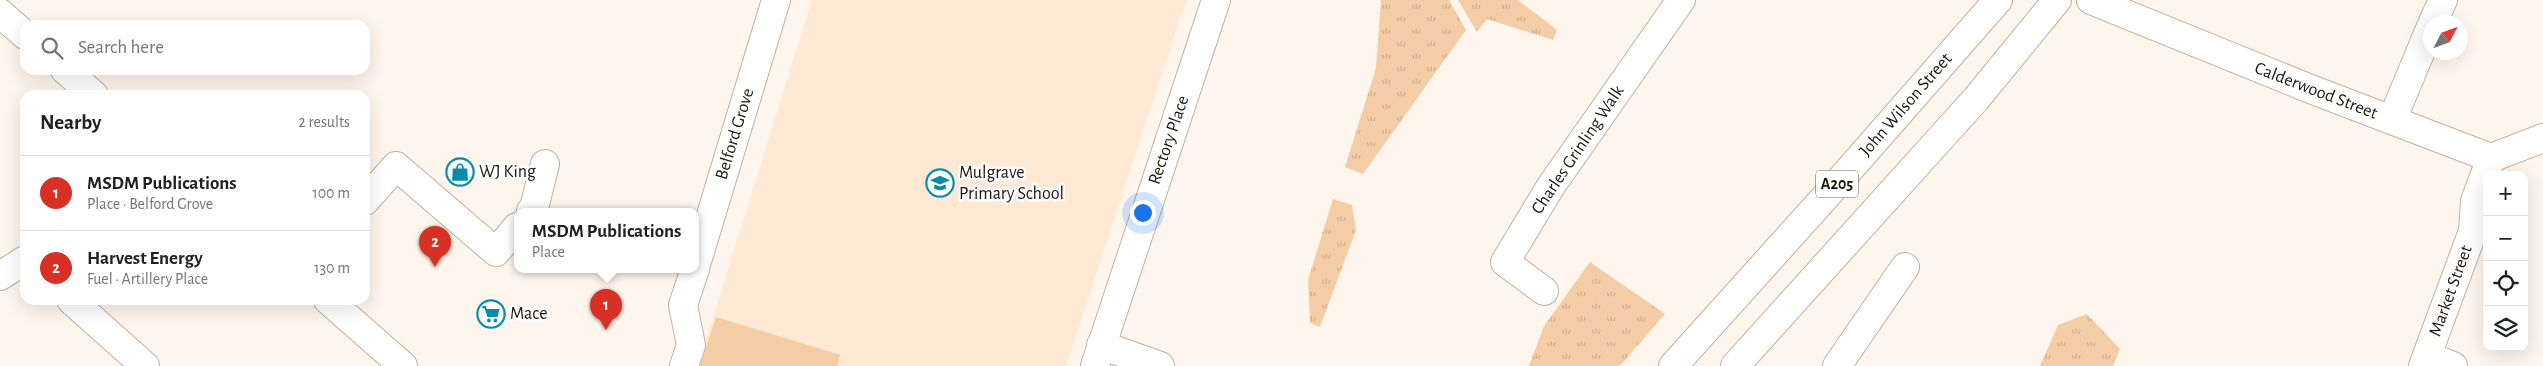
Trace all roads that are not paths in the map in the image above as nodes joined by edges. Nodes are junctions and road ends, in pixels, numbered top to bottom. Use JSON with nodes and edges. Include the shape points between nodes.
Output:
{"nodes":[{"id":1,"x":776,"y":0,"type":"edge"},
{"id":2,"x":1216,"y":0,"type":"edge"},
{"id":3,"x":1681,"y":0,"type":"edge"},
{"id":4,"x":1998,"y":0,"type":"edge"},
{"id":5,"x":2057,"y":0,"type":"edge"},
{"id":6,"x":2091,"y":0,"type":"edge"},
{"id":7,"x":2443,"y":0,"type":"edge"},
{"id":8,"x":0,"y":13,"type":"edge"},
{"id":9,"x":2436,"y":15,"type":"edge"},
{"id":10,"x":20,"y":31,"type":"edge"},
{"id":11,"x":2423,"y":46,"type":"edge"},
{"id":12,"x":71,"y":75,"type":"edge"},
{"id":13,"x":88,"y":90,"type":"edge"},
{"id":14,"x":2392,"y":120,"type":"junction"},
{"id":15,"x":2543,"y":138,"type":"edge"},
{"id":16,"x":2491,"y":158,"type":"junction"},
{"id":17,"x":544,"y":164,"type":"dead end"},
{"id":18,"x":370,"y":195,"type":"edge"},
{"id":19,"x":534,"y":208,"type":"edge"},
{"id":20,"x":514,"y":231,"type":"edge"},
{"id":21,"x":699,"y":255,"type":"edge"},
{"id":22,"x":20,"y":263,"type":"edge"},
{"id":23,"x":1905,"y":267,"type":"dead end"},
{"id":24,"x":694,"y":273,"type":"edge"},
{"id":25,"x":0,"y":276,"type":"edge"},
{"id":26,"x":1544,"y":290,"type":"dead end"},
{"id":27,"x":77,"y":305,"type":"edge"},
{"id":28,"x":334,"y":305,"type":"edge"},
{"id":29,"x":1098,"y":355,"type":"edge"},
{"id":30,"x":2425,"y":361,"type":"edge"},
{"id":31,"x":145,"y":366,"type":"edge"},
{"id":32,"x":403,"y":366,"type":"edge"},
{"id":33,"x":684,"y":366,"type":"edge"},
{"id":34,"x":1160,"y":366,"type":"edge"},
{"id":35,"x":1673,"y":366,"type":"edge"},
{"id":36,"x":1734,"y":366,"type":"edge"},
{"id":37,"x":1836,"y":366,"type":"edge"},
{"id":38,"x":2453,"y":366,"type":"edge"}],
"edges":[{"from":1,"to":21,"type":"main road","name":"Belford Grove"},
{"from":2,"to":29,"type":"main road","name":"Rectory Place"},
{"from":3,"to":26,"type":"main road","name":"Charles Grinling Walk","via":[[1550,186],[1505,262]]},
{"from":4,"to":35,"type":"main road","name":"John Wilson Street","number":"A205"},
{"from":5,"to":36,"type":"main road","number":"A205","via":[[1976,99]]},
{"from":6,"to":14,"type":"main road","name":"Calderwood Street"},
{"from":7,"to":9,"type":"main road"},
{"from":8,"to":10,"type":"main road"},
{"from":11,"to":14,"type":"main road"},
{"from":12,"to":13,"type":"main road"},
{"from":14,"to":16,"type":"main road","name":"Calderwood Street"},
{"from":15,"to":16,"type":"main road"},
{"from":16,"to":30,"type":"main road","name":"Market Street","via":[[2475,201],[2473,231]]},
{"from":17,"to":19,"type":"main road"},
{"from":18,"to":20,"type":"main road","via":[[396,166],[496,252]]},
{"from":22,"to":25,"type":"main road"},
{"from":23,"to":37,"type":"main road"},
{"from":24,"to":33,"type":"main road","name":"Belford Grove","via":[[684,305],[691,345]]},
{"from":27,"to":31,"type":"main road"},
{"from":28,"to":32,"type":"main road"},
{"from":29,"to":34,"type":"main road"},
{"from":30,"to":38,"type":"main road"}]}
